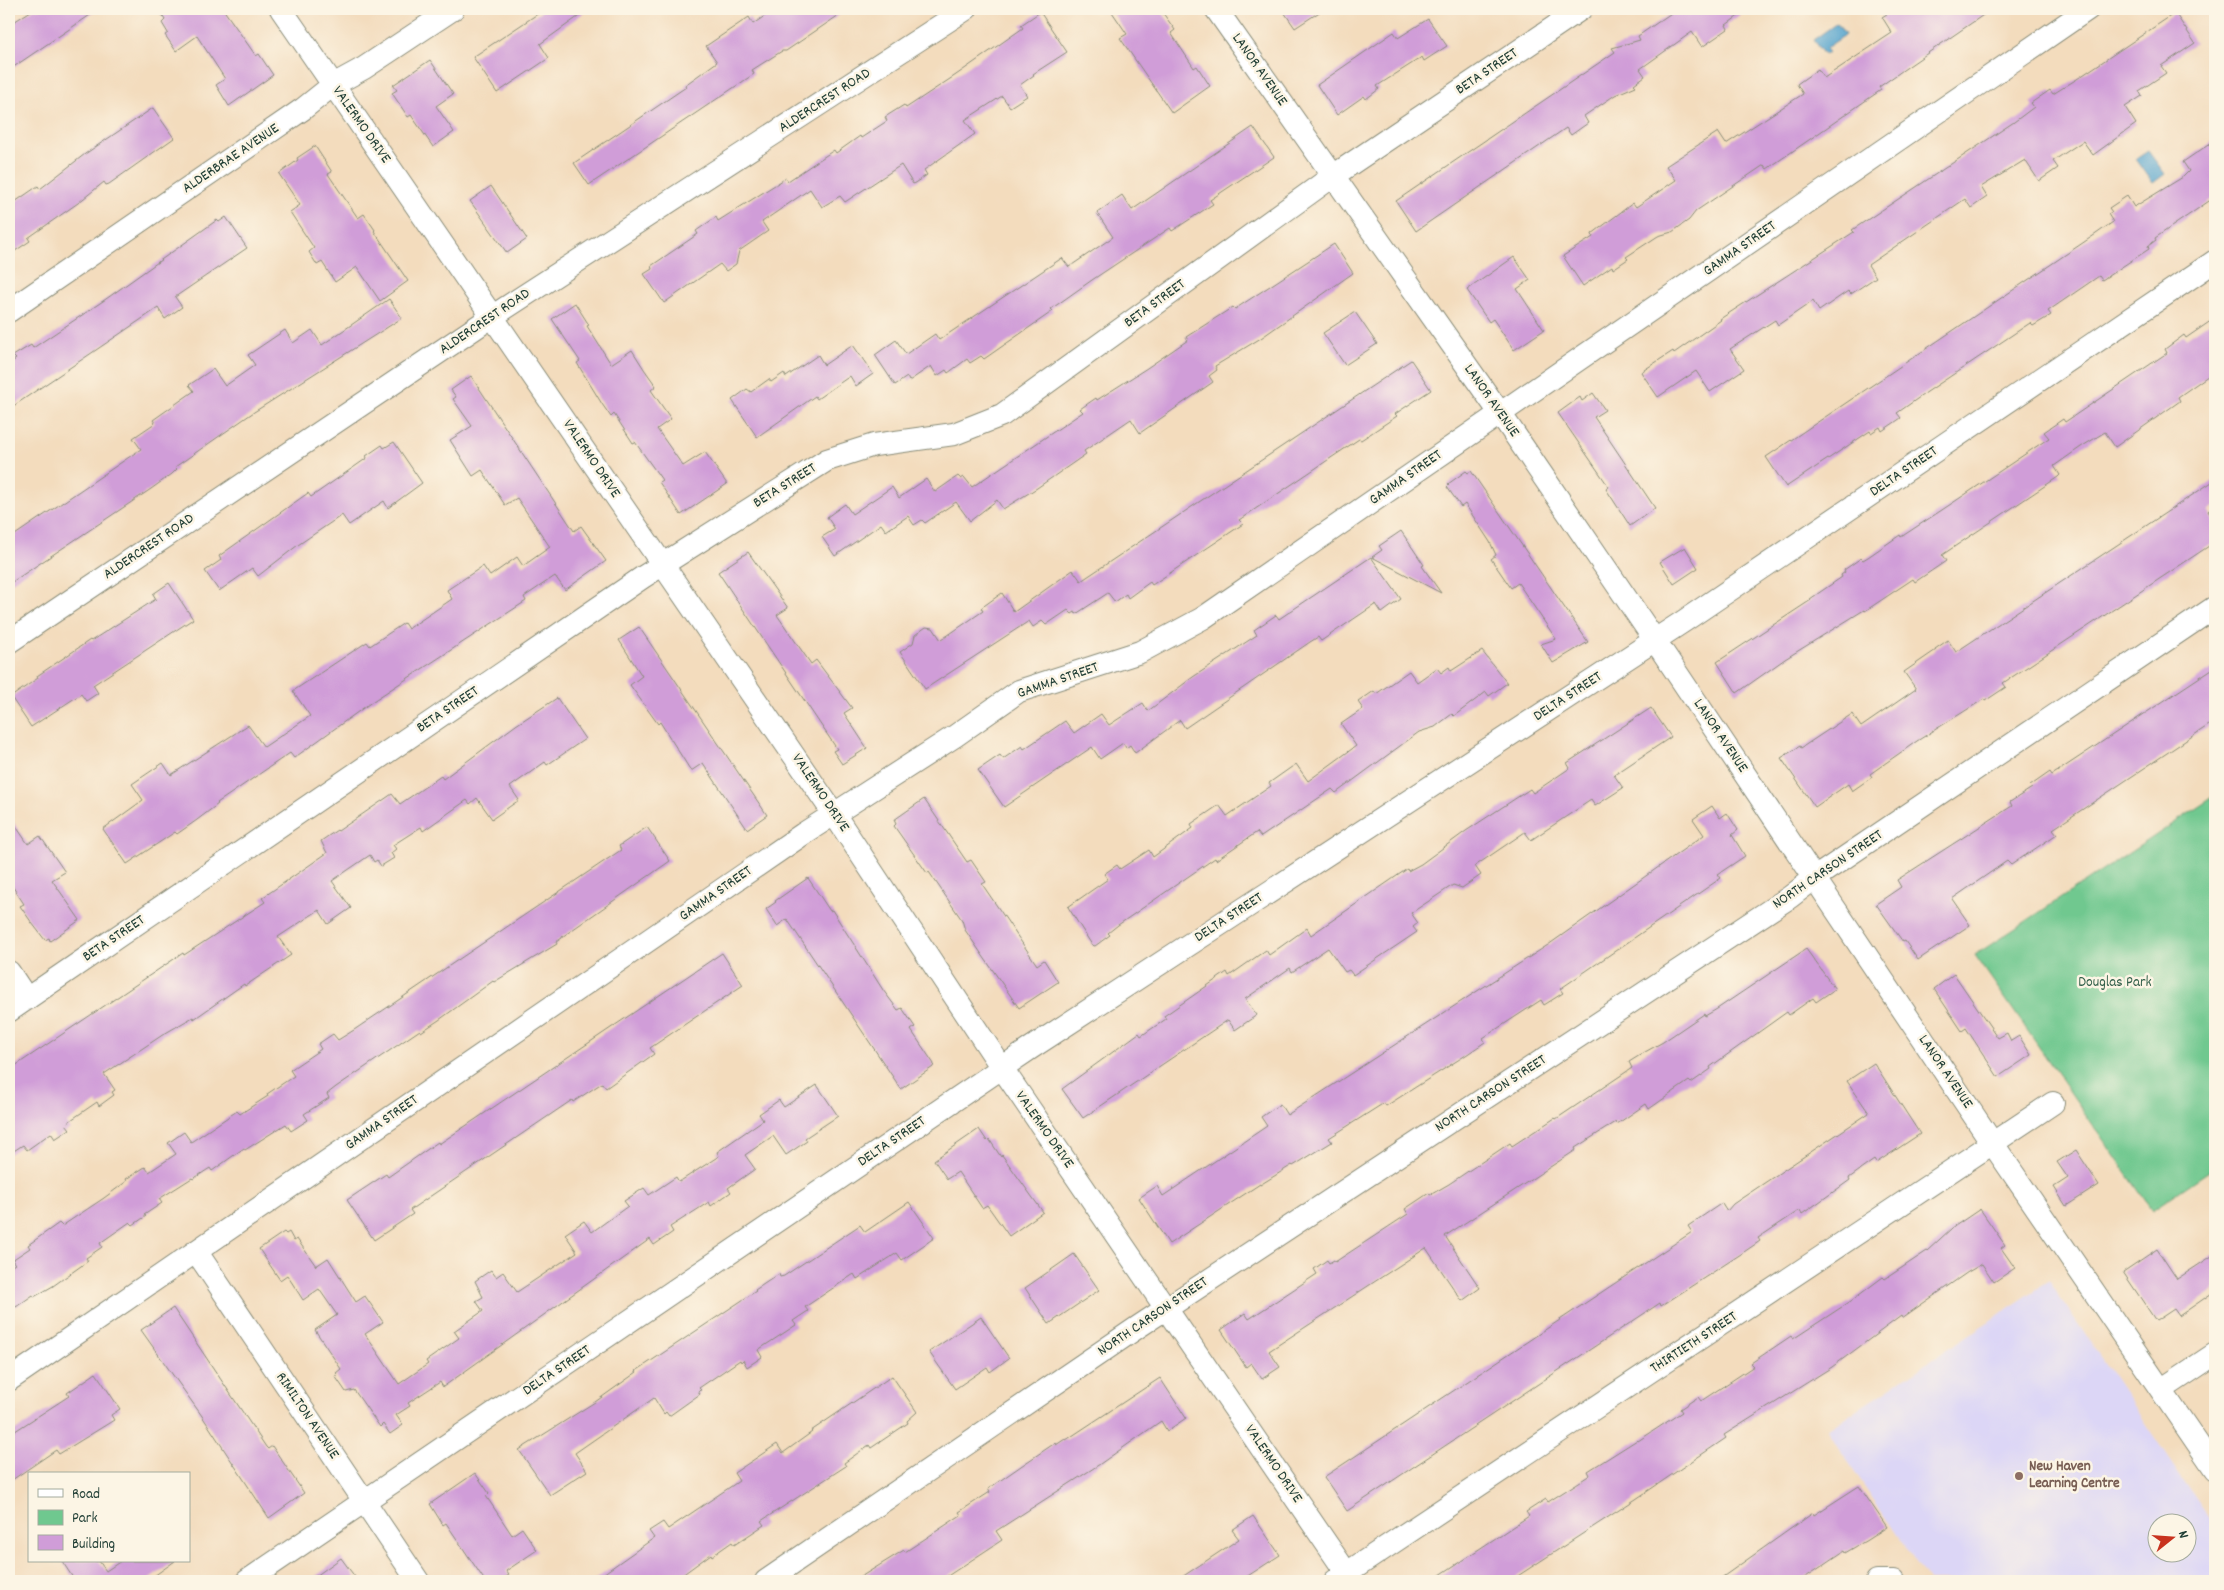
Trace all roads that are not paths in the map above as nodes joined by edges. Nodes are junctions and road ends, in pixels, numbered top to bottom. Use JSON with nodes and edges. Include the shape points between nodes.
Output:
{"nodes":[{"id":1,"x":280,"y":9,"type":"edge"},
{"id":2,"x":453,"y":9,"type":"edge"},
{"id":3,"x":966,"y":9,"type":"edge"},
{"id":4,"x":1216,"y":9,"type":"edge"},
{"id":5,"x":1580,"y":9,"type":"edge"},
{"id":6,"x":2088,"y":9,"type":"edge"},
{"id":7,"x":333,"y":85,"type":"junction"},
{"id":8,"x":1333,"y":176,"type":"junction"},
{"id":9,"x":2215,"y":261,"type":"edge"},
{"id":10,"x":9,"y":311,"type":"edge"},
{"id":11,"x":493,"y":316,"type":"junction"},
{"id":12,"x":1500,"y":413,"type":"junction"},
{"id":13,"x":663,"y":564,"type":"junction"},
{"id":14,"x":2215,"y":607,"type":"edge"},
{"id":15,"x":1654,"y":638,"type":"junction"},
{"id":16,"x":9,"y":642,"type":"edge"},
{"id":17,"x":834,"y":814,"type":"junction"},
{"id":18,"x":1816,"y":877,"type":"junction"},
{"id":19,"x":9,"y":972,"type":"edge"},
{"id":20,"x":18,"y":1005,"type":"edge"},
{"id":21,"x":1002,"y":1068,"type":"junction"},
{"id":22,"x":2053,"y":1104,"type":"dead end"},
{"id":23,"x":1993,"y":1144,"type":"junction"},
{"id":24,"x":196,"y":1251,"type":"junction"},
{"id":25,"x":1167,"y":1308,"type":"junction"},
{"id":26,"x":2215,"y":1354,"type":"edge"},
{"id":27,"x":9,"y":1380,"type":"edge"},
{"id":28,"x":2161,"y":1390,"type":"junction"},
{"id":29,"x":2215,"y":1469,"type":"edge"},
{"id":30,"x":365,"y":1502,"type":"junction"},
{"id":31,"x":1344,"y":1578,"type":"edge"},
{"id":32,"x":247,"y":1581,"type":"edge"},
{"id":33,"x":418,"y":1581,"type":"edge"},
{"id":34,"x":766,"y":1581,"type":"edge"}],
"edges":[{"from":1,"to":7,"type":"street","name":"VALERMO DRIVE"},
{"from":2,"to":7,"type":"street","name":"ALDERBRAE AVENUE"},
{"from":3,"to":11,"type":"street","name":"ALDERCREST ROAD"},
{"from":4,"to":8,"type":"street","name":"LANOR AVENUE"},
{"from":5,"to":8,"type":"street","name":"BETA STREET"},
{"from":6,"to":12,"type":"street","name":"GAMMA STREET"},
{"from":7,"to":10,"type":"street","name":"ALDERBRAE AVENUE","via":[[303,109]]},
{"from":7,"to":11,"type":"street","name":"VALERMO DRIVE"},
{"from":8,"to":12,"type":"street","name":"LANOR AVENUE"},
{"from":8,"to":13,"type":"street","name":"BETA STREET","via":[[1002,415],[954,434],[874,446],[827,460]]},
{"from":9,"to":15,"type":"street","name":"DELTA STREET"},
{"from":11,"to":13,"type":"street","name":"VALERMO DRIVE"},
{"from":11,"to":16,"type":"street","name":"ALDERCREST ROAD"},
{"from":12,"to":15,"type":"street","name":"LANOR AVENUE"},
{"from":12,"to":17,"type":"street","name":"GAMMA STREET","via":[[1203,618],[1140,652],[1019,692]]},
{"from":13,"to":17,"type":"street","name":"VALERMO DRIVE"},
{"from":13,"to":20,"type":"street","name":"BETA STREET"},
{"from":14,"to":18,"type":"street","name":"NORTH CARSON STREET"},
{"from":15,"to":18,"type":"street","name":"LANOR AVENUE"},
{"from":15,"to":21,"type":"street","name":"DELTA STREET"},
{"from":17,"to":21,"type":"street","name":"VALERMO DRIVE"},
{"from":17,"to":24,"type":"street","name":"GAMMA STREET"},
{"from":18,"to":23,"type":"street","name":"LANOR AVENUE"},
{"from":18,"to":25,"type":"street","name":"NORTH CARSON STREET"},
{"from":19,"to":20,"type":"street"},
{"from":21,"to":25,"type":"street","name":"VALERMO DRIVE"},
{"from":21,"to":30,"type":"street","name":"DELTA STREET"},
{"from":22,"to":23,"type":"street","name":"THIRTIETH STREET"},
{"from":23,"to":28,"type":"street","name":"LANOR AVENUE"},
{"from":23,"to":31,"type":"street","name":"THIRTIETH STREET"},
{"from":24,"to":27,"type":"street","name":"GAMMA STREET"},
{"from":24,"to":30,"type":"street","name":"RIMILTON AVENUE"},
{"from":25,"to":31,"type":"street","name":"VALERMO DRIVE"},
{"from":25,"to":34,"type":"street","name":"NORTH CARSON STREET"},
{"from":26,"to":28,"type":"street"},
{"from":28,"to":29,"type":"street","name":"LANOR AVENUE"},
{"from":30,"to":32,"type":"street","name":"DELTA STREET"},
{"from":30,"to":33,"type":"street","name":"RIMILTON AVENUE"}]}
